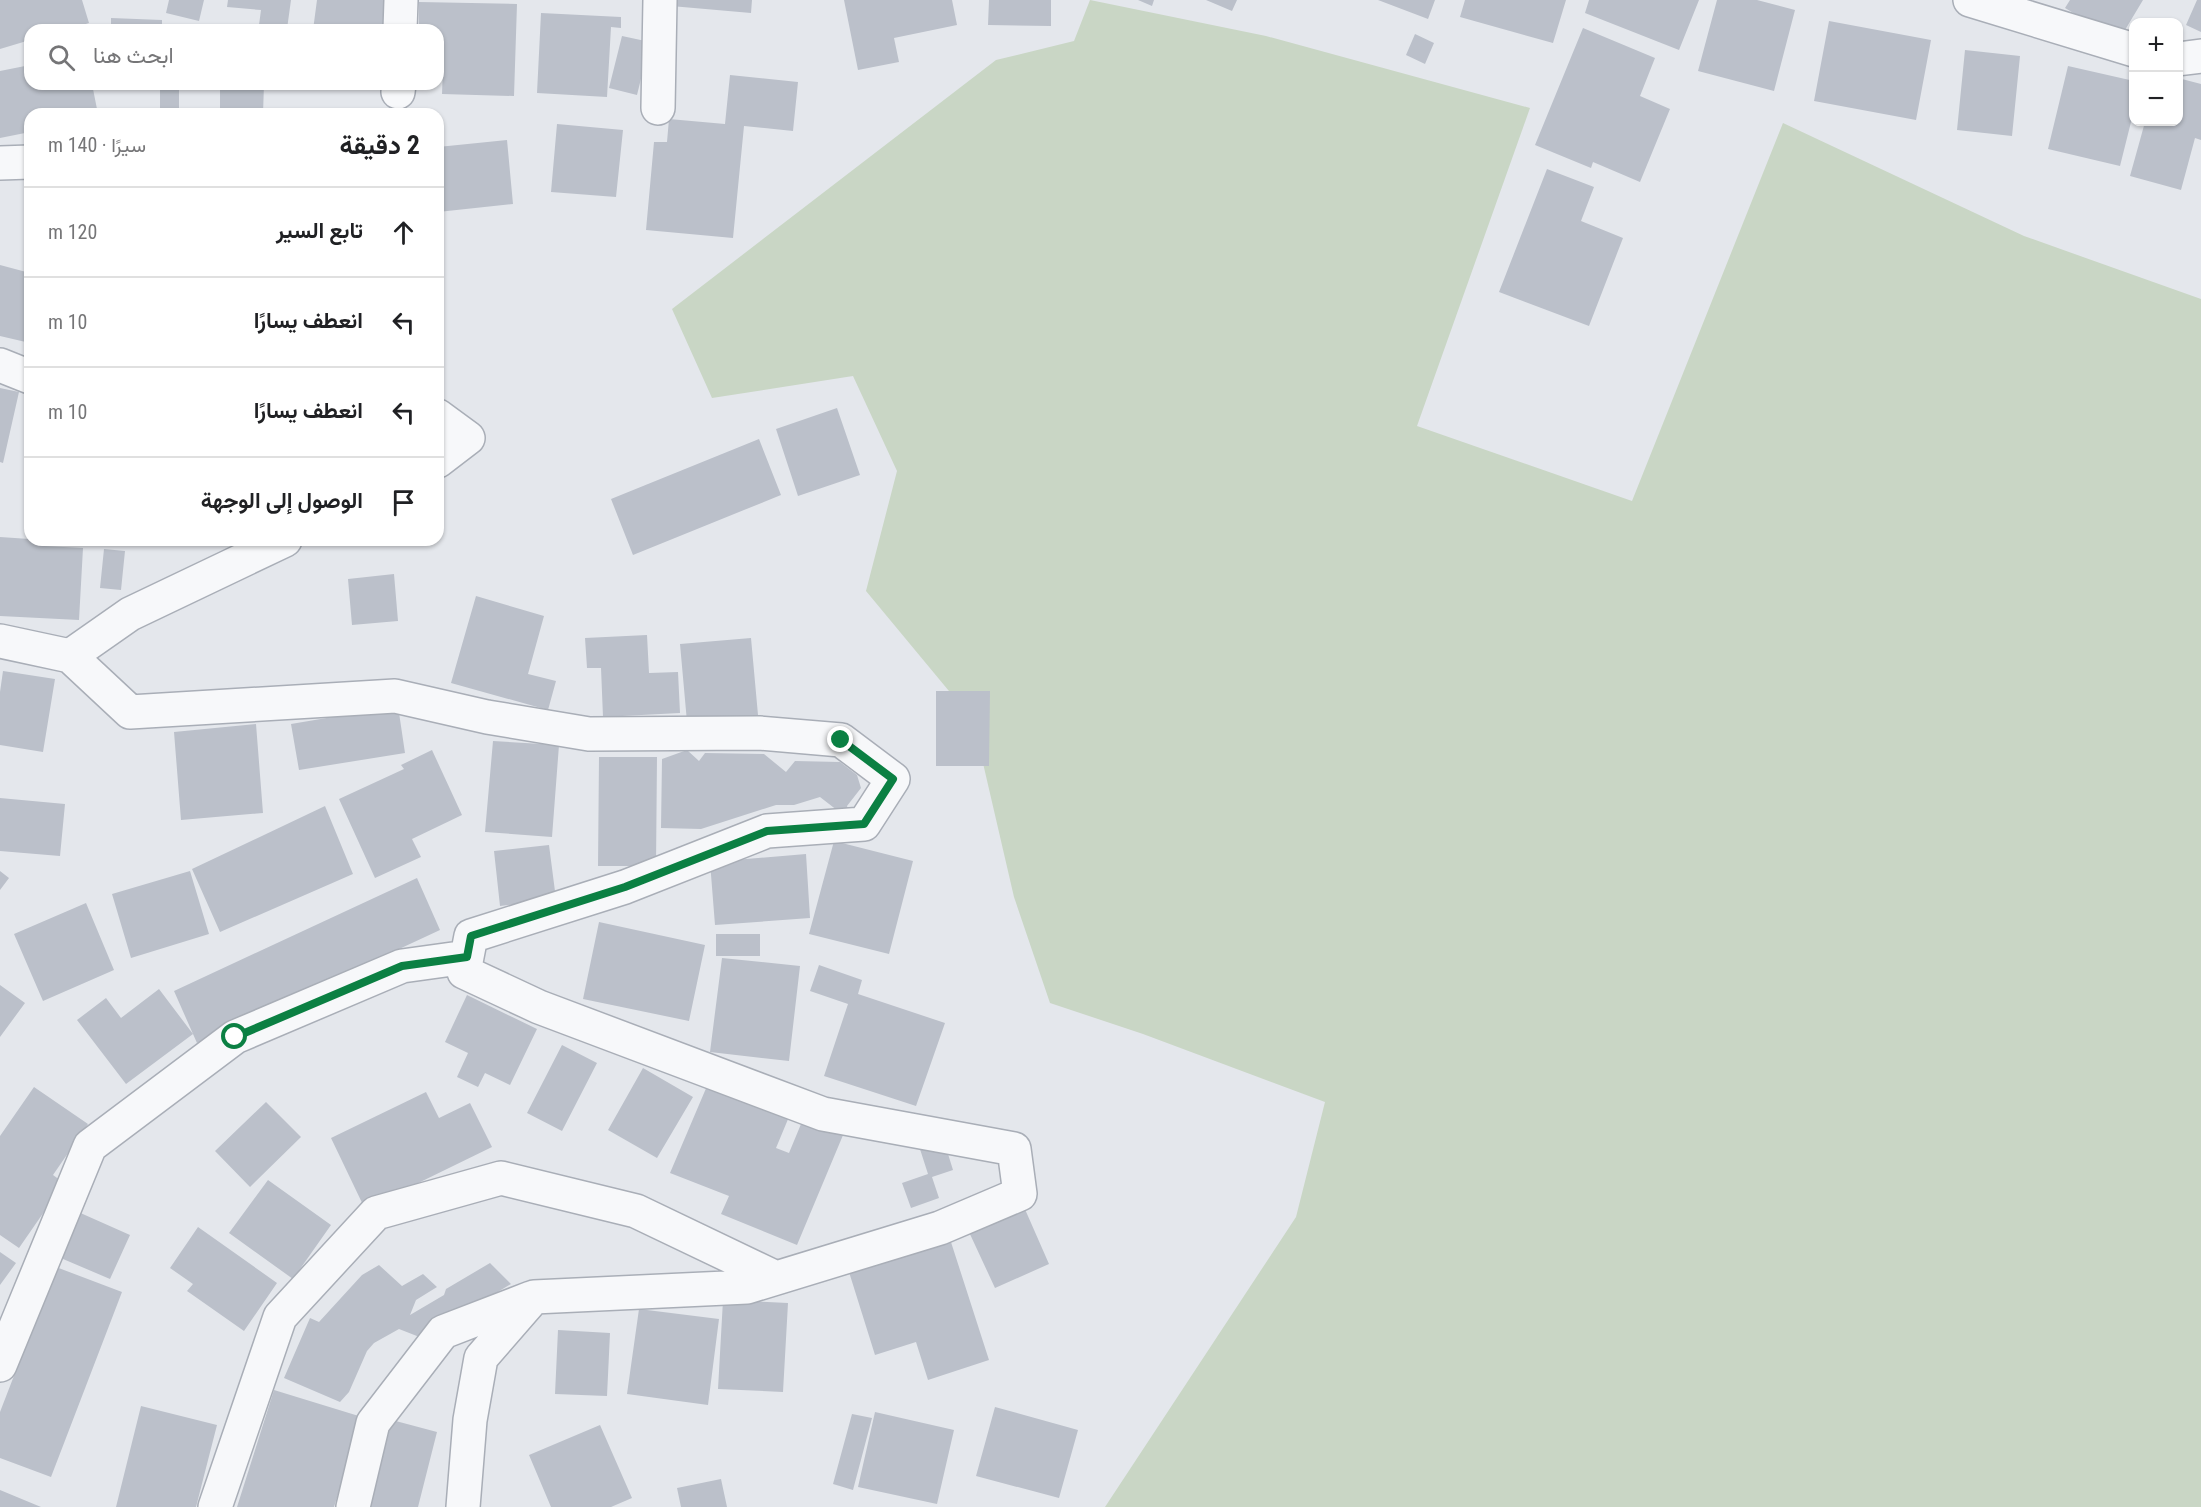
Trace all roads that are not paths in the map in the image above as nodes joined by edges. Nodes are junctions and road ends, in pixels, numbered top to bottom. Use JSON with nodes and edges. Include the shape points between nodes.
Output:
{"nodes":[{"id":1,"x":401,"y":0,"type":"edge"},
{"id":2,"x":660,"y":0,"type":"edge"},
{"id":3,"x":1970,"y":0,"type":"edge"},
{"id":4,"x":400,"y":24,"type":"edge"},
{"id":5,"x":2129,"y":49,"type":"edge"},
{"id":6,"x":2201,"y":56,"type":"edge"},
{"id":7,"x":2183,"y":58,"type":"edge"},
{"id":8,"x":658,"y":108,"type":"dead end"},
{"id":9,"x":24,"y":162,"type":"edge"},
{"id":10,"x":0,"y":163,"type":"edge"},
{"id":11,"x":0,"y":365,"type":"edge"},
{"id":12,"x":24,"y":375,"type":"edge"},
{"id":13,"x":444,"y":420,"type":"edge"},
{"id":14,"x":444,"y":456,"type":"edge"},
{"id":15,"x":272,"y":546,"type":"edge"},
{"id":16,"x":0,"y":641,"type":"edge"},
{"id":17,"x":70,"y":656,"type":"junction"},
{"id":18,"x":467,"y":957,"type":"junction"},
{"id":19,"x":776,"y":1278,"type":"junction"},
{"id":20,"x":534,"y":1297,"type":"junction"},
{"id":21,"x":0,"y":1365,"type":"edge"},
{"id":22,"x":215,"y":1507,"type":"edge"},
{"id":23,"x":353,"y":1507,"type":"edge"},
{"id":24,"x":463,"y":1507,"type":"edge"}],
"edges":[{"from":1,"to":4,"type":"street"},
{"from":2,"to":8,"type":"street"},
{"from":3,"to":5,"type":"street"},
{"from":6,"to":7,"type":"street"},
{"from":9,"to":10,"type":"street"},
{"from":11,"to":12,"type":"street"},
{"from":13,"to":14,"type":"street","via":[[468,438]]},
{"from":15,"to":17,"type":"street","via":[[130,614]]},
{"from":16,"to":17,"type":"street"},
{"from":17,"to":18,"type":"street","via":[[130,712],[395,696],[589,734],[759,733],[841,740],[893,779],[864,824],[767,831],[625,887],[471,936]]},
{"from":18,"to":19,"type":"street","via":[[464,972],[538,1008],[823,1114],[1014,1149],[1020,1194],[940,1228]]},
{"from":18,"to":21,"type":"street","via":[[402,966],[235,1037],[90,1146]]},
{"from":19,"to":20,"type":"street","via":[[747,1287]]},
{"from":19,"to":22,"type":"street","via":[[636,1211],[501,1178],[376,1213],[280,1317]]},
{"from":20,"to":23,"type":"street","via":[[444,1332],[373,1424]]},
{"from":20,"to":24,"type":"street","via":[[481,1358],[470,1420]]}]}
